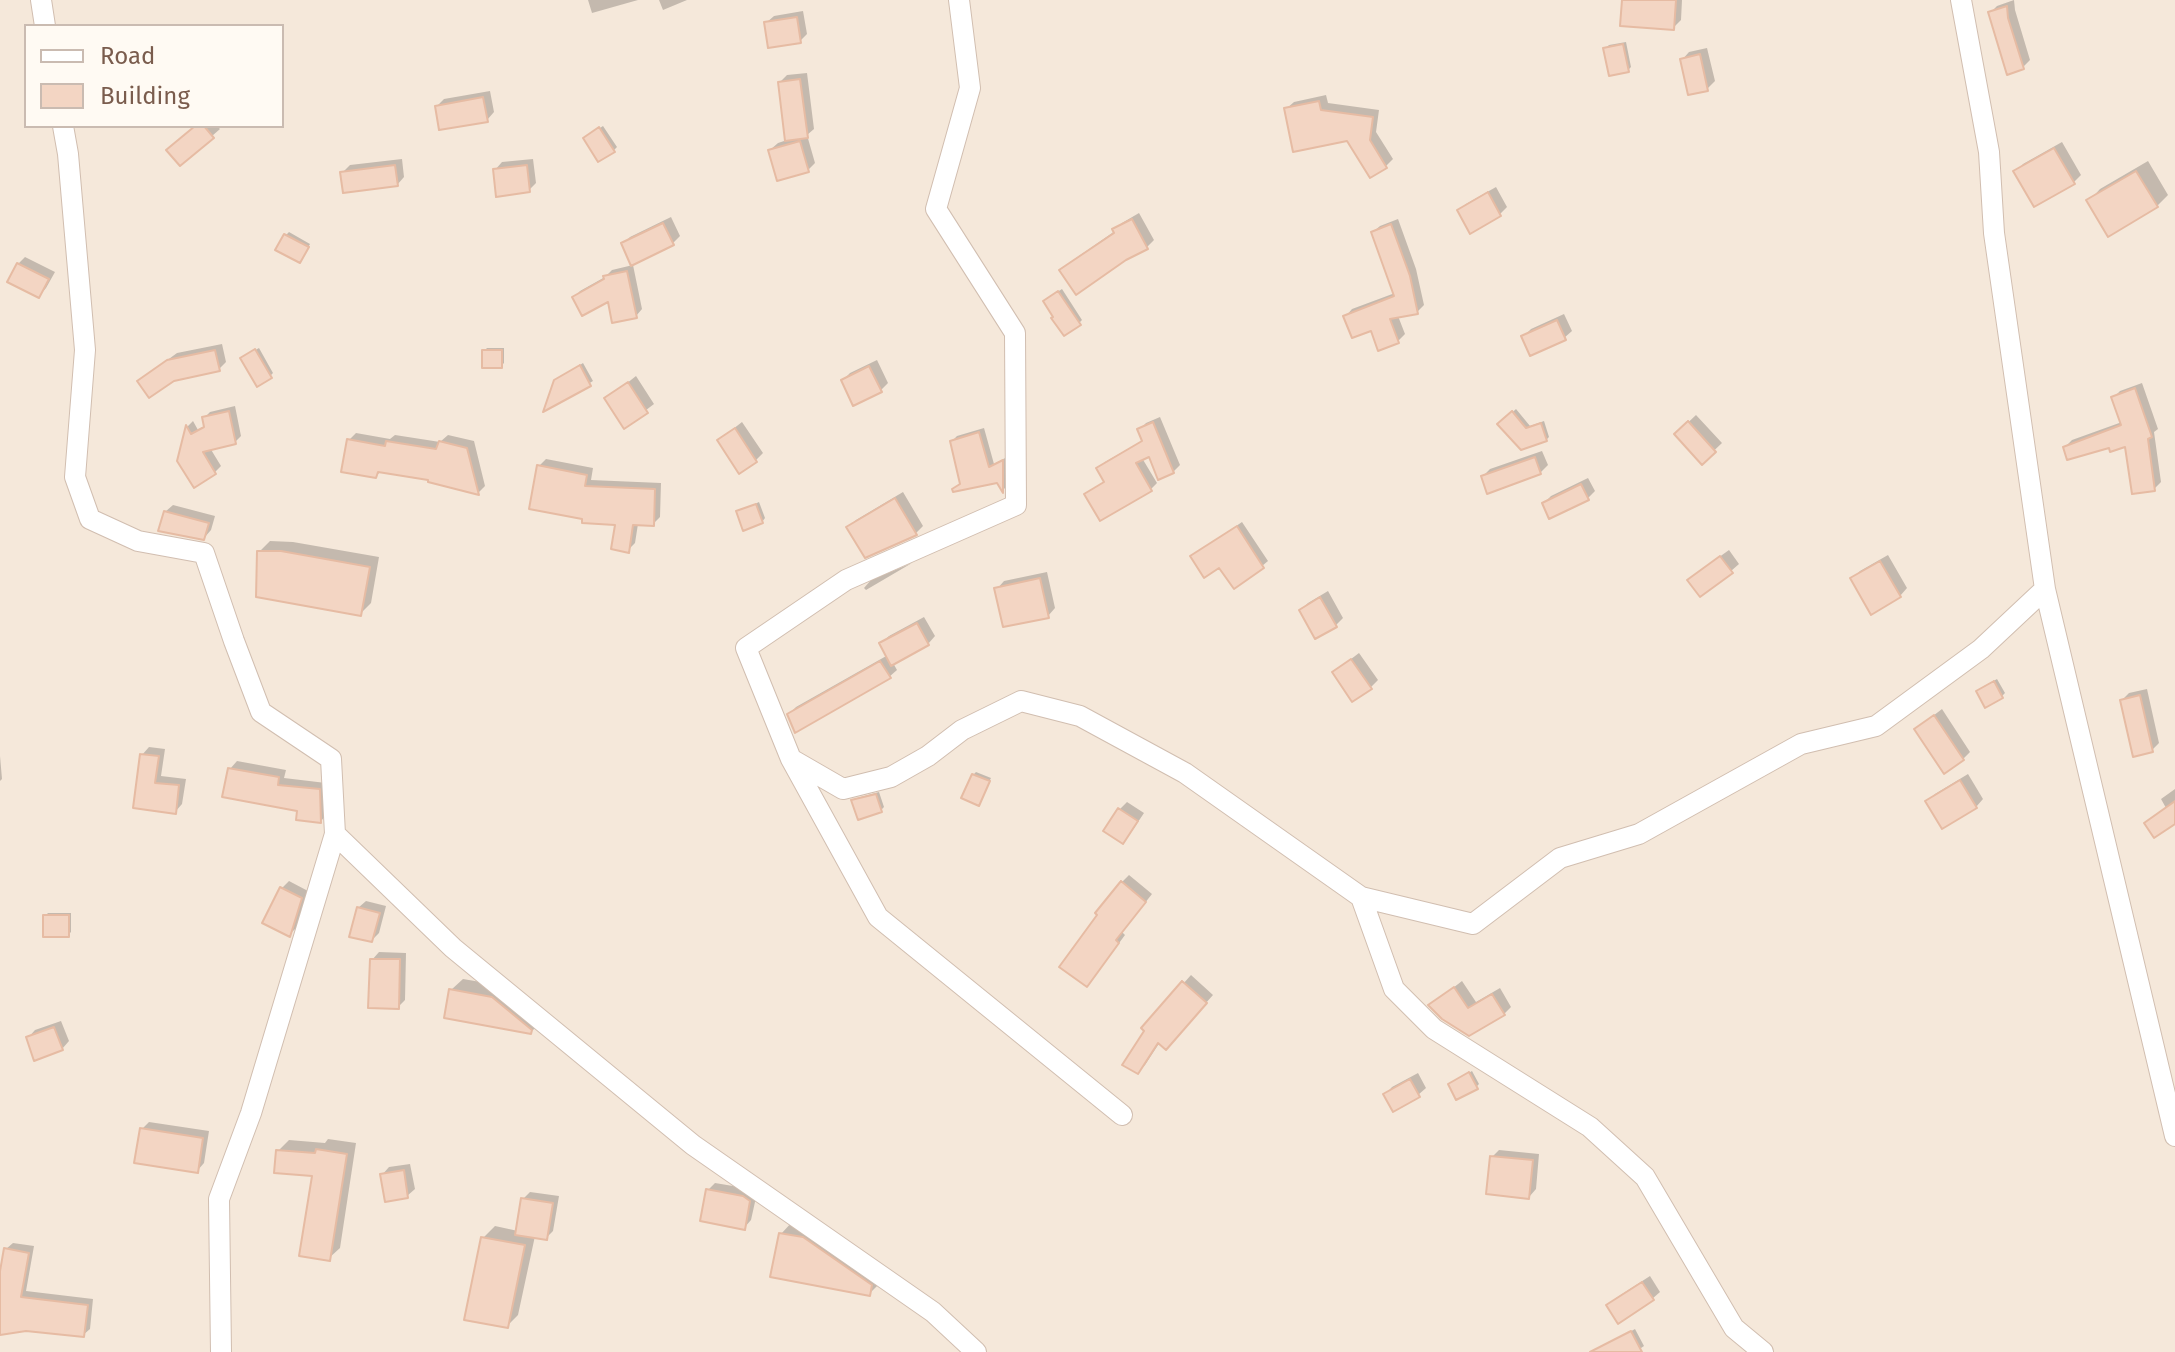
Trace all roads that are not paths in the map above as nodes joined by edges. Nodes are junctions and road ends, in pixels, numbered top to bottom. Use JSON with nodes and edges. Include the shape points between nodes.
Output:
{"nodes":[{"id":1,"x":41,"y":0,"type":"edge"},
{"id":2,"x":959,"y":0,"type":"edge"},
{"id":3,"x":1961,"y":0,"type":"edge"},
{"id":4,"x":45,"y":24,"type":"edge"},
{"id":5,"x":63,"y":128,"type":"edge"},
{"id":6,"x":2045,"y":589,"type":"junction"},
{"id":7,"x":791,"y":759,"type":"junction"},
{"id":8,"x":335,"y":834,"type":"junction"},
{"id":9,"x":1361,"y":897,"type":"junction"},
{"id":10,"x":1122,"y":1115,"type":"dead end"},
{"id":11,"x":2175,"y":1136,"type":"edge"},
{"id":12,"x":221,"y":1352,"type":"edge"},
{"id":13,"x":976,"y":1352,"type":"edge"},
{"id":14,"x":1763,"y":1352,"type":"edge"}],
"edges":[{"from":1,"to":4,"type":"street"},
{"from":2,"to":7,"type":"street","via":[[970,88],[936,209],[1015,333],[1016,505],[846,580],[746,648]]},
{"from":3,"to":6,"type":"street","via":[[1989,152],[1994,233]]},
{"from":5,"to":8,"type":"street","via":[[85,350],[75,477],[90,519],[138,541],[204,553],[261,712],[331,759]]},
{"from":6,"to":9,"type":"street","via":[[1981,649],[1876,726],[1801,744],[1639,834],[1560,858],[1473,924]]},
{"from":6,"to":11,"type":"street"},
{"from":7,"to":9,"type":"street","via":[[843,789],[891,777],[962,730],[1021,701],[1080,716],[1185,773]]},
{"from":7,"to":10,"type":"street","via":[[878,917]]},
{"from":8,"to":12,"type":"street","via":[[251,1113],[219,1199]]},
{"from":8,"to":13,"type":"street","via":[[453,948],[693,1145],[933,1312]]},
{"from":9,"to":14,"type":"street","via":[[1394,989],[1434,1029],[1590,1127],[1645,1177],[1734,1328]]}]}
